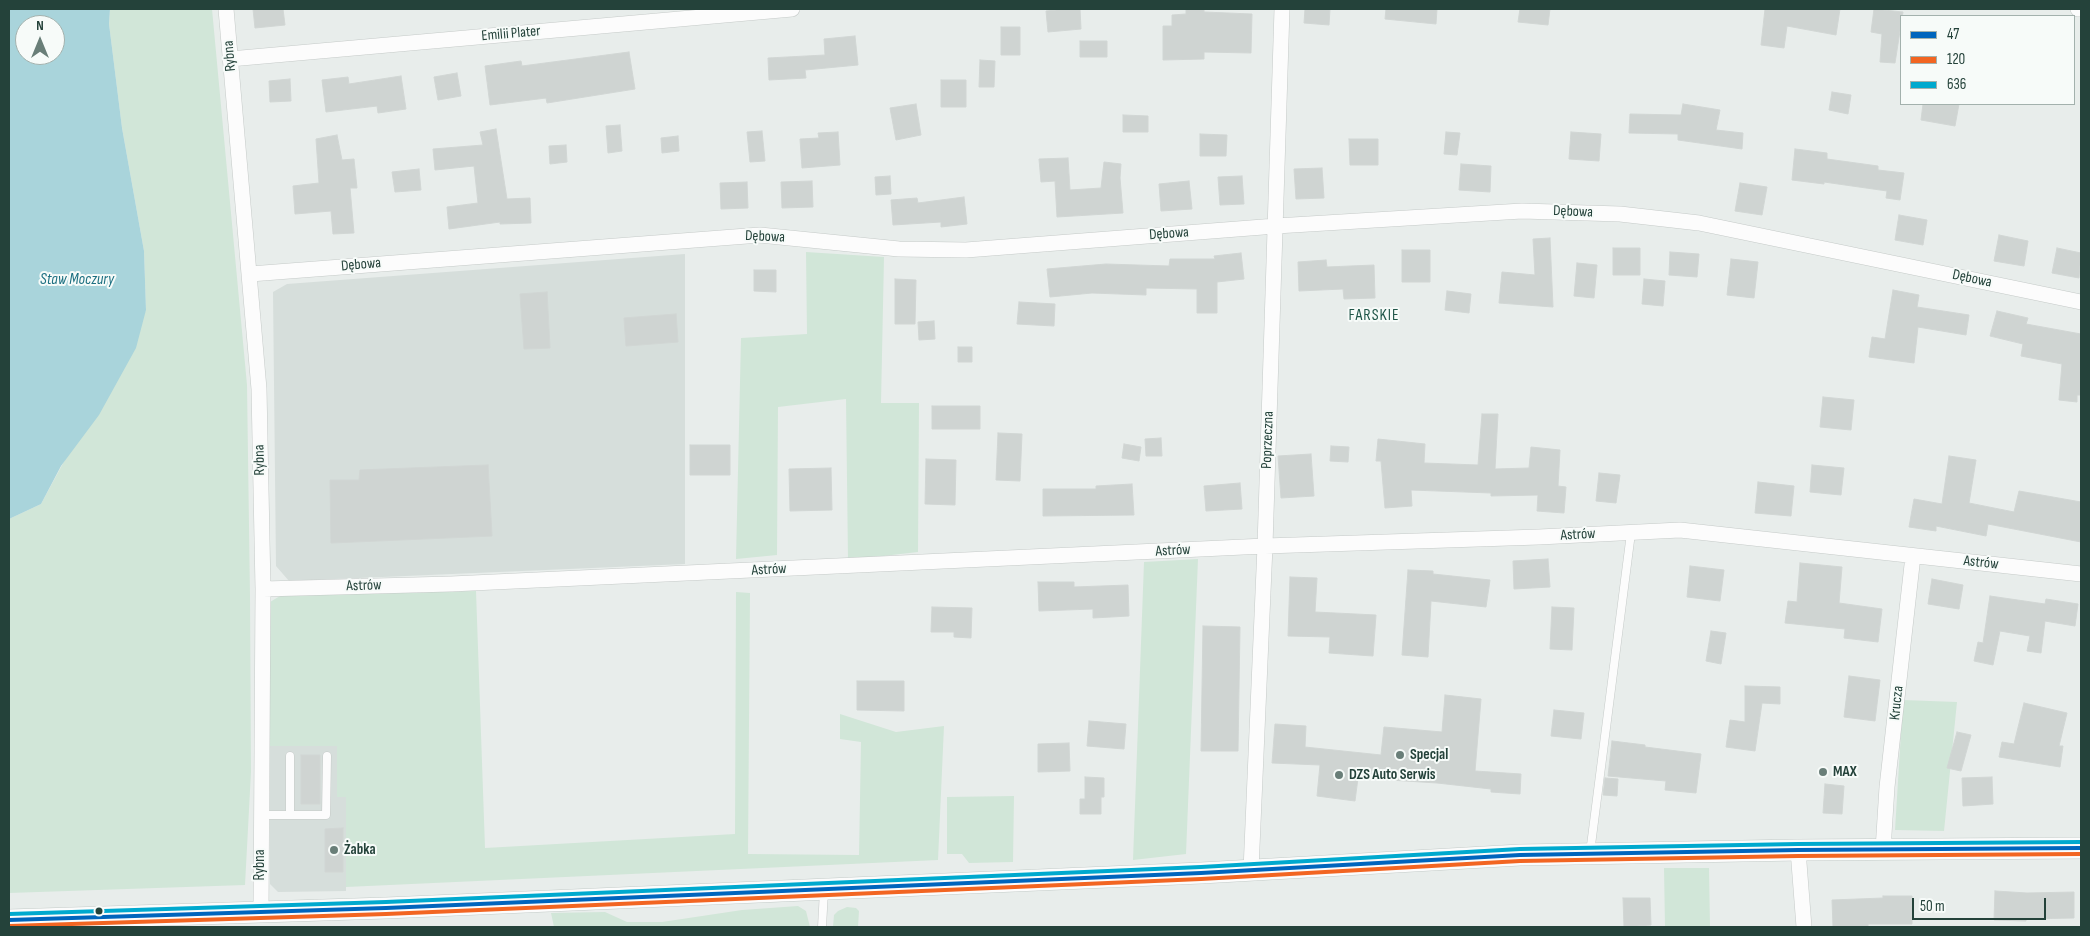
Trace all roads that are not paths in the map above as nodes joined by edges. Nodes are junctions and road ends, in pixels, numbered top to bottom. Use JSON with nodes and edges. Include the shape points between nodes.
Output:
{"nodes":[{"id":1,"x":226,"y":9,"type":"edge"},
{"id":2,"x":792,"y":9,"type":"edge"},
{"id":3,"x":1282,"y":9,"type":"edge"},
{"id":4,"x":230,"y":59,"type":"junction"},
{"id":5,"x":1276,"y":226,"type":"junction"},
{"id":6,"x":250,"y":274,"type":"junction"},
{"id":7,"x":2081,"y":302,"type":"edge"},
{"id":8,"x":1631,"y":532,"type":"junction"},
{"id":9,"x":1265,"y":546,"type":"junction"},
{"id":10,"x":1913,"y":556,"type":"junction"},
{"id":11,"x":2081,"y":574,"type":"edge"},
{"id":12,"x":263,"y":589,"type":"junction"},
{"id":13,"x":290,"y":756,"type":"dead end"},
{"id":14,"x":327,"y":756,"type":"dead end"},
{"id":15,"x":260,"y":815,"type":"junction"},
{"id":16,"x":290,"y":815,"type":"junction"},
{"id":17,"x":2081,"y":848,"type":"edge"},
{"id":18,"x":1798,"y":850,"type":"junction"},
{"id":19,"x":1883,"y":850,"type":"junction"},
{"id":20,"x":1590,"y":854,"type":"junction"},
{"id":21,"x":1251,"y":870,"type":"junction"},
{"id":22,"x":824,"y":889,"type":"junction"},
{"id":23,"x":260,"y":912,"type":"junction"},
{"id":24,"x":9,"y":920,"type":"edge"},
{"id":25,"x":822,"y":927,"type":"edge"},
{"id":26,"x":1804,"y":927,"type":"edge"}],
"edges":[{"from":1,"to":4,"type":"street","name":"Rybna"},
{"from":2,"to":4,"type":"street","name":"Emilii Plater"},
{"from":3,"to":5,"type":"street","name":"Poprzeczna"},
{"from":4,"to":6,"type":"street","name":"Rybna"},
{"from":5,"to":6,"type":"street","name":"Dębowa","via":[[966,250],[899,249],[760,235]]},
{"from":5,"to":7,"type":"street","name":"Dębowa","via":[[1522,211],[1620,214],[1700,223]]},
{"from":5,"to":9,"type":"street","name":"Poprzeczna"},
{"from":6,"to":12,"type":"street","name":"Rybna","via":[[259,389]]},
{"from":8,"to":9,"type":"street","name":"Astrów"},
{"from":8,"to":10,"type":"street","name":"Astrów","via":[[1680,530]]},
{"from":8,"to":20,"type":"lane"},
{"from":9,"to":12,"type":"street","name":"Astrów","via":[[470,583]]},
{"from":9,"to":21,"type":"street","name":"Poprzeczna"},
{"from":10,"to":11,"type":"street","name":"Astrów"},
{"from":10,"to":19,"type":"street","name":"Krucza","via":[[1887,786]]},
{"from":12,"to":15,"type":"street","name":"Rybna"},
{"from":13,"to":16,"type":"lane"},
{"from":14,"to":16,"type":"lane","via":[[326,814]]},
{"from":15,"to":16,"type":"lane"},
{"from":15,"to":23,"type":"street","name":"Rybna"},
{"from":17,"to":19,"type":"main road"},
{"from":18,"to":19,"type":"main road"},
{"from":18,"to":20,"type":"main road"},
{"from":18,"to":26,"type":"street"},
{"from":20,"to":21,"type":"main road"},
{"from":21,"to":22,"type":"main road"},
{"from":22,"to":23,"type":"main road"},
{"from":22,"to":25,"type":"lane"},
{"from":23,"to":24,"type":"main road"}]}
